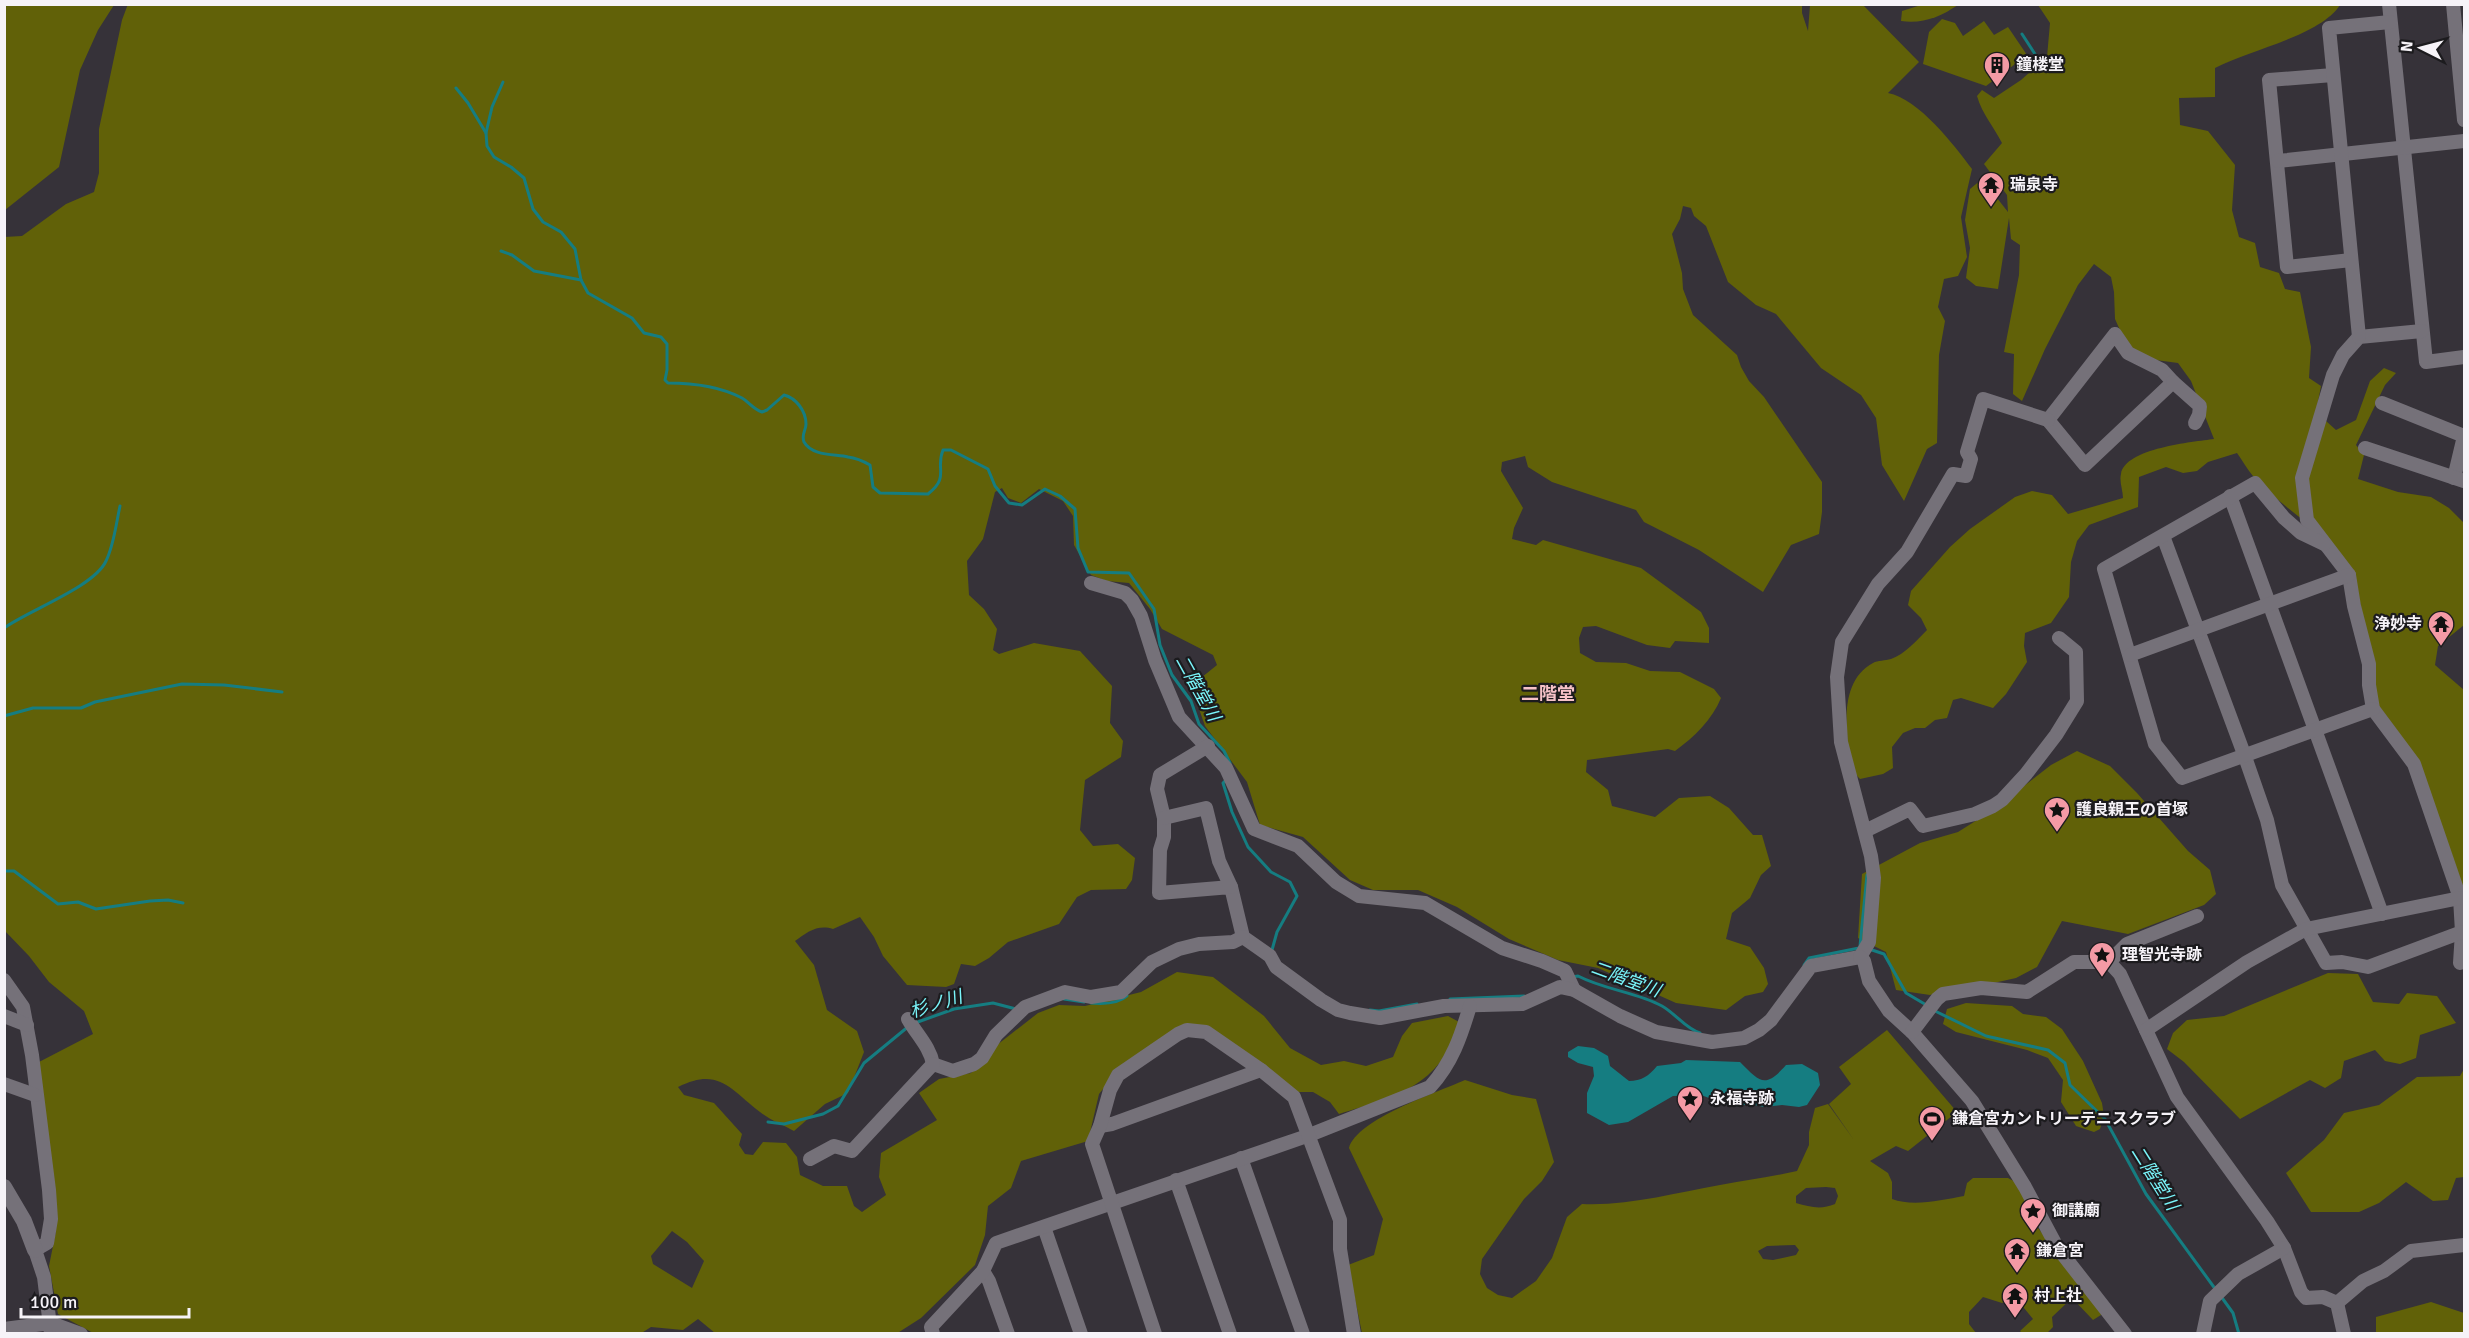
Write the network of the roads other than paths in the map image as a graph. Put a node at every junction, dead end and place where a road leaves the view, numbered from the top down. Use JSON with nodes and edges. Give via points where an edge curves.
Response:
{"nodes":[{"id":1,"x":2389,"y":4,"type":"edge"},
{"id":2,"x":2452,"y":4,"type":"edge"},
{"id":3,"x":2390,"y":22,"type":"junction"},
{"id":4,"x":2333,"y":75,"type":"junction"},
{"id":5,"x":2464,"y":120,"type":"edge"},
{"id":6,"x":2464,"y":141,"type":"edge"},
{"id":7,"x":2403,"y":147,"type":"junction"},
{"id":8,"x":2341,"y":154,"type":"junction"},
{"id":9,"x":2278,"y":161,"type":"junction"},
{"id":10,"x":2351,"y":260,"type":"junction"},
{"id":11,"x":2422,"y":331,"type":"junction"},
{"id":12,"x":2359,"y":337,"type":"junction"},
{"id":13,"x":2464,"y":357,"type":"edge"},
{"id":14,"x":2173,"y":382,"type":"junction"},
{"id":15,"x":2382,"y":403,"type":"dead end"},
{"id":16,"x":2048,"y":420,"type":"junction"},
{"id":17,"x":2194,"y":423,"type":"dead end"},
{"id":18,"x":2365,"y":448,"type":"dead end"},
{"id":19,"x":2459,"y":479,"type":"edge"},
{"id":20,"x":2230,"y":496,"type":"junction"},
{"id":21,"x":2163,"y":536,"type":"junction"},
{"id":22,"x":2325,"y":544,"type":"junction"},
{"id":23,"x":2349,"y":575,"type":"junction"},
{"id":24,"x":1091,"y":583,"type":"dead end"},
{"id":25,"x":2270,"y":604,"type":"junction"},
{"id":26,"x":2198,"y":630,"type":"junction"},
{"id":27,"x":2059,"y":638,"type":"dead end"},
{"id":28,"x":2130,"y":655,"type":"junction"},
{"id":29,"x":2373,"y":709,"type":"junction"},
{"id":30,"x":2315,"y":728,"type":"junction"},
{"id":31,"x":1208,"y":746,"type":"junction"},
{"id":32,"x":2244,"y":754,"type":"junction"},
{"id":33,"x":1164,"y":818,"type":"junction"},
{"id":34,"x":1865,"y":831,"type":"junction"},
{"id":35,"x":1231,"y":886,"type":"junction"},
{"id":36,"x":2460,"y":898,"type":"junction"},
{"id":37,"x":2382,"y":914,"type":"junction"},
{"id":38,"x":2197,"y":916,"type":"dead end"},
{"id":39,"x":2306,"y":929,"type":"junction"},
{"id":40,"x":2462,"y":932,"type":"junction"},
{"id":41,"x":1249,"y":941,"type":"junction"},
{"id":42,"x":1860,"y":957,"type":"junction"},
{"id":43,"x":2109,"y":962,"type":"junction"},
{"id":44,"x":2460,"y":963,"type":"dead end"},
{"id":45,"x":4,"y":981,"type":"edge"},
{"id":46,"x":1574,"y":990,"type":"junction"},
{"id":47,"x":1470,"y":1006,"type":"junction"},
{"id":48,"x":4,"y":1016,"type":"edge"},
{"id":49,"x":908,"y":1019,"type":"dead end"},
{"id":50,"x":27,"y":1024,"type":"junction"},
{"id":51,"x":2146,"y":1030,"type":"junction"},
{"id":52,"x":1912,"y":1032,"type":"junction"},
{"id":53,"x":933,"y":1064,"type":"junction"},
{"id":54,"x":1262,"y":1070,"type":"junction"},
{"id":55,"x":4,"y":1084,"type":"edge"},
{"id":56,"x":35,"y":1095,"type":"junction"},
{"id":57,"x":1100,"y":1126,"type":"junction"},
{"id":58,"x":1307,"y":1136,"type":"junction"},
{"id":59,"x":1241,"y":1158,"type":"junction"},
{"id":60,"x":810,"y":1159,"type":"dead end"},
{"id":61,"x":1176,"y":1180,"type":"junction"},
{"id":62,"x":4,"y":1186,"type":"edge"},
{"id":63,"x":1110,"y":1203,"type":"junction"},
{"id":64,"x":1044,"y":1227,"type":"junction"},
{"id":65,"x":2464,"y":1245,"type":"edge"},
{"id":66,"x":2284,"y":1248,"type":"junction"},
{"id":67,"x":35,"y":1250,"type":"junction"},
{"id":68,"x":983,"y":1271,"type":"junction"},
{"id":69,"x":2337,"y":1303,"type":"junction"},
{"id":70,"x":51,"y":1328,"type":"edge"},
{"id":71,"x":4,"y":1329,"type":"edge"},
{"id":72,"x":81,"y":1334,"type":"edge"},
{"id":73,"x":933,"y":1334,"type":"edge"},
{"id":74,"x":1008,"y":1334,"type":"edge"},
{"id":75,"x":1080,"y":1334,"type":"edge"},
{"id":76,"x":1155,"y":1334,"type":"edge"},
{"id":77,"x":1230,"y":1334,"type":"edge"},
{"id":78,"x":1302,"y":1334,"type":"edge"},
{"id":79,"x":1354,"y":1334,"type":"edge"},
{"id":80,"x":2125,"y":1334,"type":"edge"},
{"id":81,"x":2203,"y":1334,"type":"edge"},
{"id":82,"x":2344,"y":1334,"type":"edge"}],
"edges":[{"from":1,"to":3,"type":"street"},
{"from":2,"to":5,"type":"street"},
{"from":3,"to":4,"type":"street","via":[[2329,28]]},
{"from":3,"to":7,"type":"street"},
{"from":4,"to":8,"type":"street"},
{"from":4,"to":9,"type":"street","via":[[2268,80]]},
{"from":6,"to":7,"type":"street"},
{"from":7,"to":8,"type":"street"},
{"from":7,"to":11,"type":"street"},
{"from":8,"to":9,"type":"street"},
{"from":8,"to":10,"type":"street"},
{"from":9,"to":10,"type":"street","via":[[2287,267]]},
{"from":10,"to":12,"type":"street"},
{"from":11,"to":12,"type":"street"},
{"from":11,"to":13,"type":"street","via":[[2426,362]]},
{"from":12,"to":22,"type":"street","via":[[2343,355],[2333,375],[2302,478],[2307,520]]},
{"from":14,"to":16,"type":"street","via":[[2085,465]]},
{"from":14,"to":16,"type":"street","via":[[2162,370],[2128,353],[2115,334]]},
{"from":14,"to":17,"type":"street","via":[[2200,406]]},
{"from":15,"to":19,"type":"street","via":[[2464,436]]},
{"from":16,"to":34,"type":"street","via":[[1983,399],[1967,452],[1971,459],[1966,476],[1953,474],[1908,552],[1878,584],[1842,642],[1837,677],[1841,742]]},
{"from":18,"to":19,"type":"street"},
{"from":20,"to":21,"type":"street"},
{"from":20,"to":22,"type":"street","via":[[2257,483],[2284,518],[2301,533]]},
{"from":20,"to":25,"type":"street"},
{"from":21,"to":26,"type":"street"},
{"from":21,"to":28,"type":"street","via":[[2104,569]]},
{"from":22,"to":23,"type":"street"},
{"from":23,"to":25,"type":"street"},
{"from":23,"to":29,"type":"street","via":[[2369,664]]},
{"from":24,"to":31,"type":"street","via":[[1125,593],[1132,600],[1142,616],[1179,717]]},
{"from":25,"to":26,"type":"street"},
{"from":25,"to":30,"type":"street"},
{"from":26,"to":28,"type":"street"},
{"from":26,"to":32,"type":"street"},
{"from":27,"to":34,"type":"street","via":[[2076,652],[2077,701],[2056,735],[2002,800],[1975,814],[1923,826],[1910,809]]},
{"from":28,"to":32,"type":"street","via":[[2155,744],[2182,778]]},
{"from":29,"to":30,"type":"street"},
{"from":29,"to":36,"type":"street","via":[[2414,764]]},
{"from":30,"to":32,"type":"street"},
{"from":30,"to":37,"type":"street"},
{"from":31,"to":33,"type":"street","via":[[1160,775],[1157,789]]},
{"from":31,"to":46,"type":"street","via":[[1229,774],[1254,829],[1298,846],[1336,882],[1359,896],[1425,903],[1502,948],[1564,971]]},
{"from":32,"to":39,"type":"street","via":[[2282,885]]},
{"from":33,"to":35,"type":"street","via":[[1206,808],[1219,861]]},
{"from":33,"to":35,"type":"street","via":[[1159,893]]},
{"from":34,"to":42,"type":"street","via":[[1874,878],[1869,942]]},
{"from":35,"to":41,"type":"street"},
{"from":36,"to":37,"type":"street"},
{"from":36,"to":40,"type":"street"},
{"from":37,"to":39,"type":"street"},
{"from":38,"to":43,"type":"street","via":[[2127,944]]},
{"from":39,"to":40,"type":"street","via":[[2326,963],[2368,967]]},
{"from":39,"to":51,"type":"street","via":[[2247,962]]},
{"from":40,"to":44,"type":"street"},
{"from":41,"to":47,"type":"street","via":[[1270,956],[1287,976],[1338,1010],[1380,1018],[1444,1006]]},
{"from":41,"to":53,"type":"street","via":[[1179,949],[1152,962],[1121,992],[1091,997],[1065,992],[1025,1007],[974,1064],[953,1071]]},
{"from":42,"to":46,"type":"street","via":[[1811,966],[1771,1020],[1759,1030],[1744,1038],[1712,1042],[1656,1032]]},
{"from":42,"to":52,"type":"street","via":[[1882,1001]]},
{"from":43,"to":51,"type":"street","via":[[2120,974]]},
{"from":43,"to":52,"type":"street","via":[[2074,962],[2028,992],[1981,988],[1943,994]]},
{"from":45,"to":50,"type":"street","via":[[23,1007]]},
{"from":46,"to":47,"type":"street","via":[[1560,987],[1522,1004]]},
{"from":47,"to":58,"type":"street","via":[[1459,1043],[1443,1073],[1430,1087]]},
{"from":48,"to":50,"type":"street"},
{"from":49,"to":53,"type":"street","via":[[931,1052]]},
{"from":50,"to":56,"type":"street"},
{"from":51,"to":66,"type":"street","via":[[2177,1097]]},
{"from":52,"to":80,"type":"street","via":[[1972,1101],[2057,1247]]},
{"from":53,"to":60,"type":"street","via":[[852,1151],[834,1146]]},
{"from":54,"to":57,"type":"street"},
{"from":54,"to":57,"type":"street","via":[[1206,1032],[1187,1030],[1118,1075]]},
{"from":54,"to":58,"type":"street","via":[[1294,1097]]},
{"from":55,"to":56,"type":"street"},
{"from":56,"to":67,"type":"street","via":[[51,1219],[47,1243]]},
{"from":57,"to":63,"type":"street","via":[[1092,1144]]},
{"from":58,"to":59,"type":"street"},
{"from":58,"to":79,"type":"street","via":[[1340,1220],[1340,1249]]},
{"from":59,"to":61,"type":"street"},
{"from":59,"to":78,"type":"street"},
{"from":61,"to":63,"type":"street"},
{"from":61,"to":77,"type":"street"},
{"from":62,"to":67,"type":"street"},
{"from":63,"to":64,"type":"street"},
{"from":63,"to":76,"type":"street"},
{"from":64,"to":68,"type":"street","via":[[996,1243]]},
{"from":64,"to":75,"type":"street"},
{"from":65,"to":69,"type":"street","via":[[2411,1251],[2363,1281]]},
{"from":66,"to":69,"type":"street","via":[[2306,1298],[2324,1297]]},
{"from":66,"to":81,"type":"street","via":[[2238,1274],[2210,1301]]},
{"from":67,"to":70,"type":"street","via":[[44,1278]]},
{"from":68,"to":73,"type":"street","via":[[931,1327]]},
{"from":68,"to":74,"type":"street"},
{"from":69,"to":82,"type":"street"},
{"from":70,"to":71,"type":"street"},
{"from":70,"to":72,"type":"street"}]}
